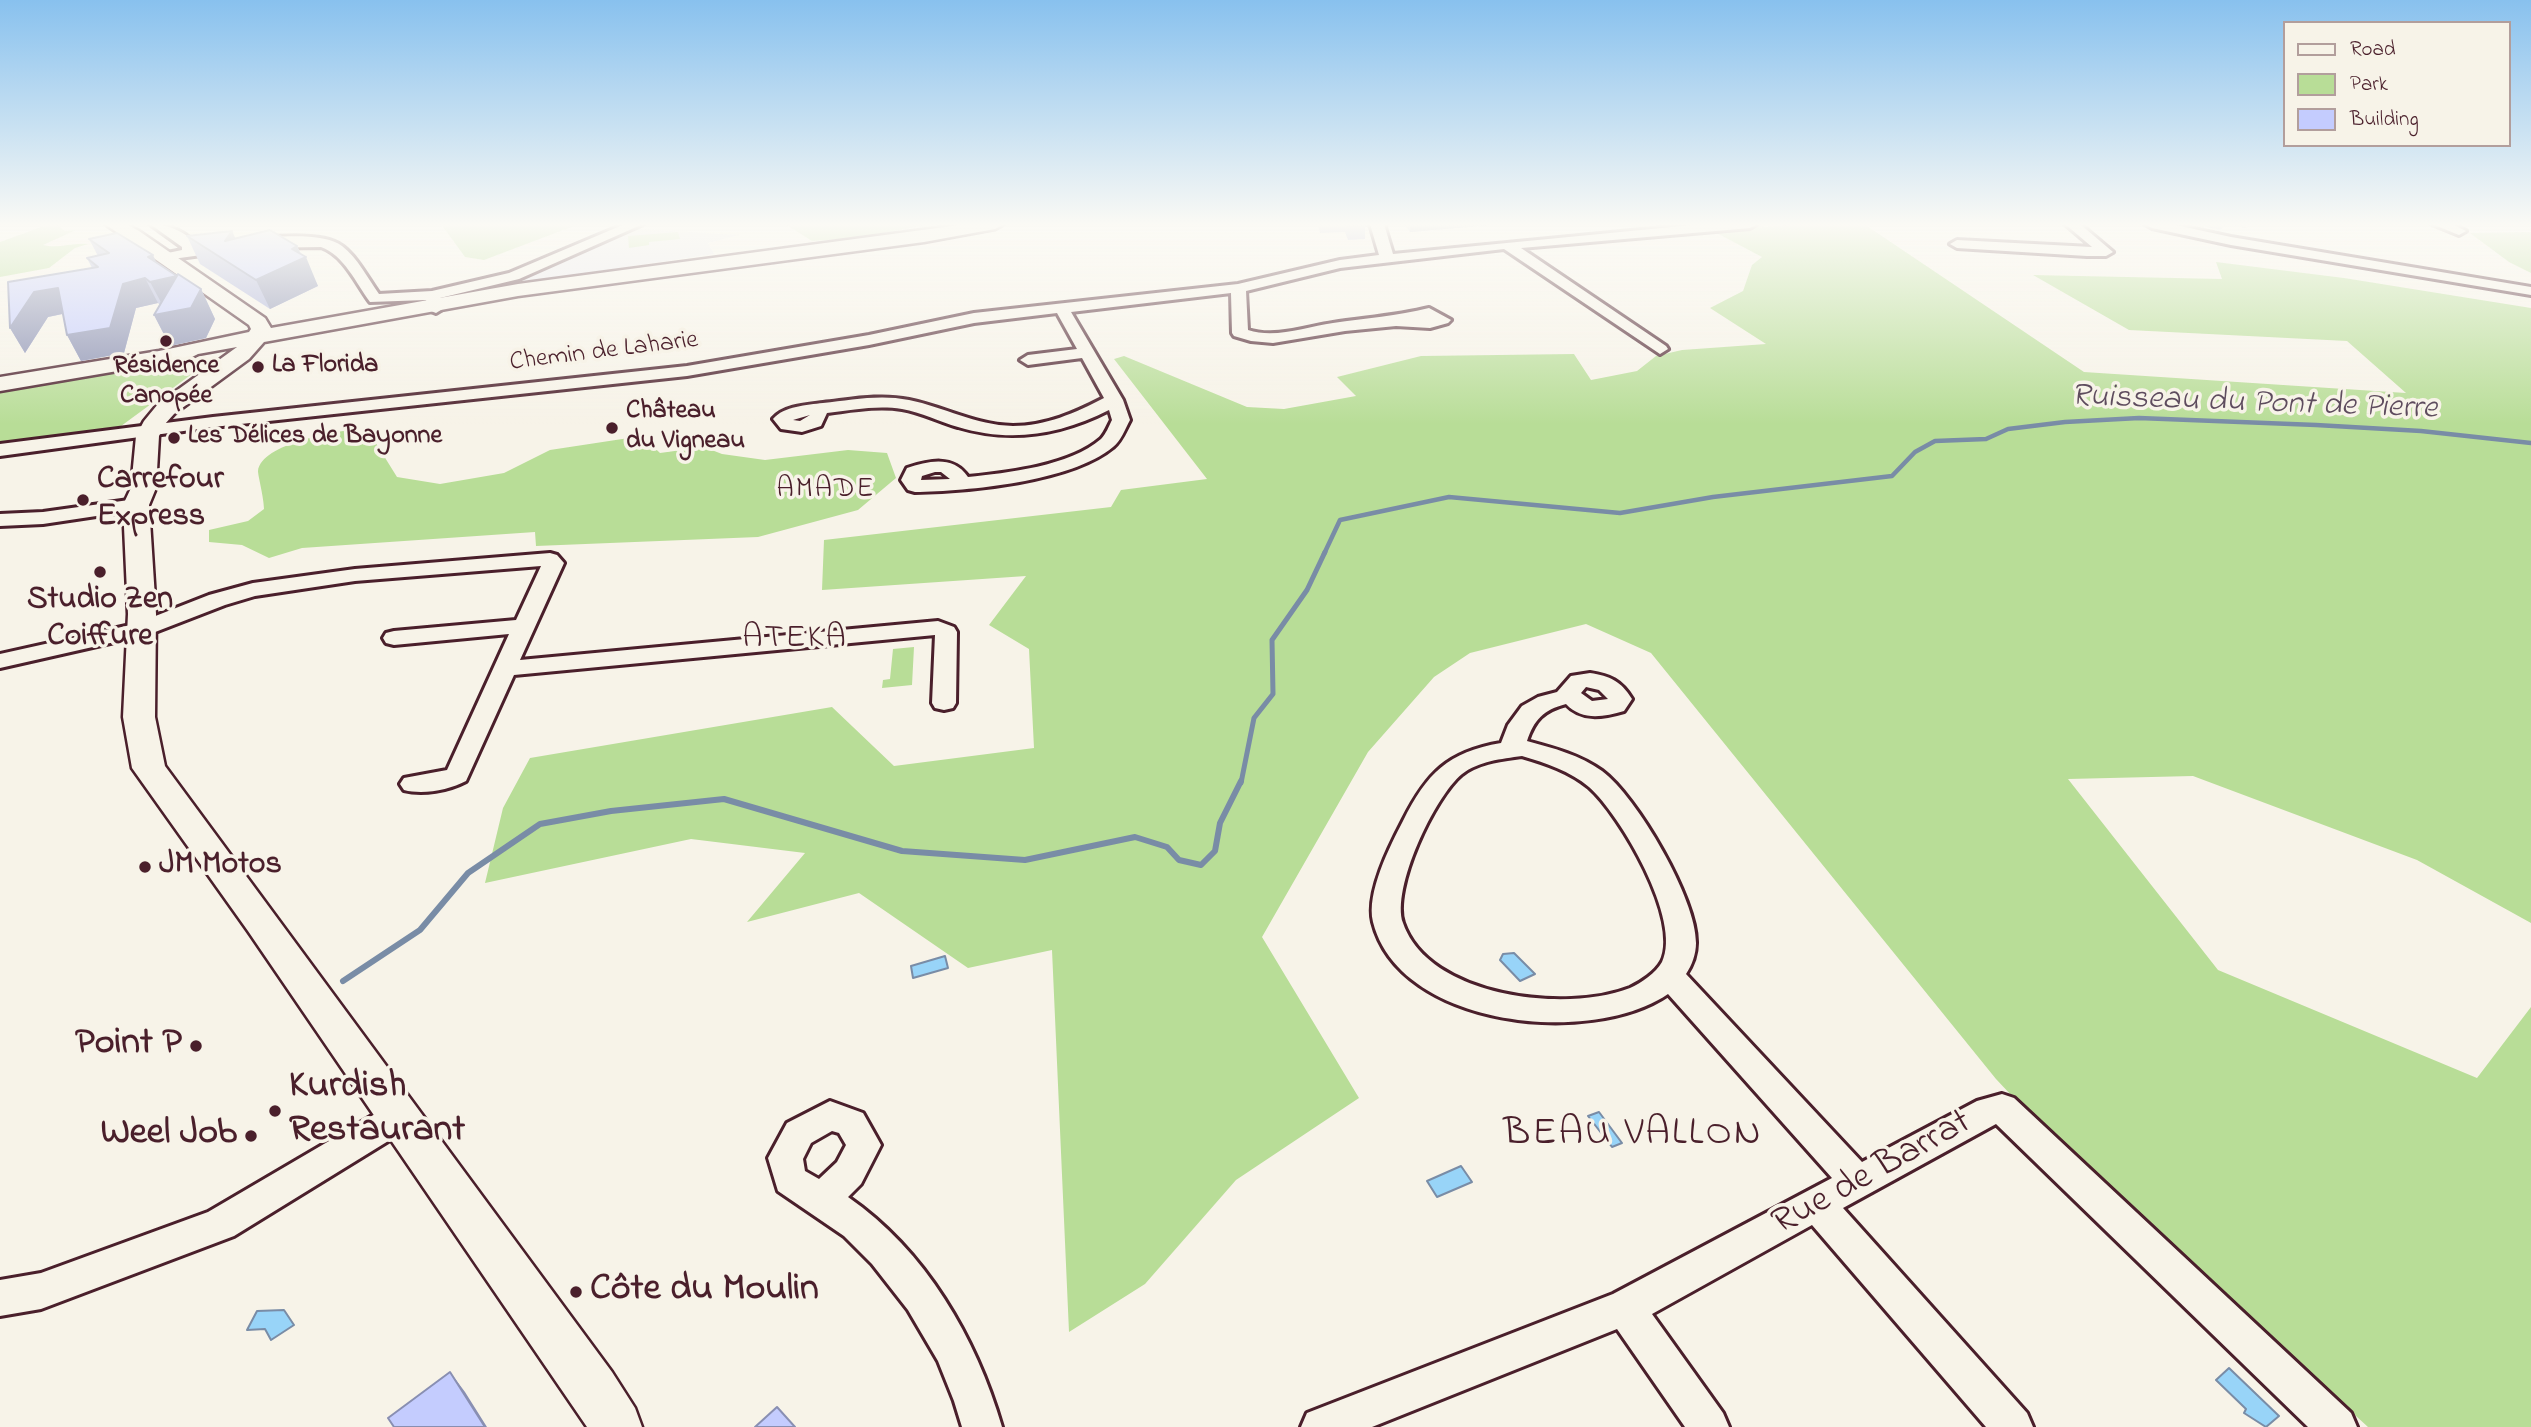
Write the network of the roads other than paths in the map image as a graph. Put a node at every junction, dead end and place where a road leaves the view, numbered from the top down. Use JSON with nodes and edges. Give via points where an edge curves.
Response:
{"nodes":[{"id":1,"x":196,"y":291,"type":"edge"},
{"id":2,"x":370,"y":291,"type":"edge"},
{"id":3,"x":469,"y":291,"type":"edge"},
{"id":4,"x":514,"y":291,"type":"edge"},
{"id":5,"x":516,"y":291,"type":"edge"},
{"id":6,"x":1216,"y":291,"type":"edge"},
{"id":7,"x":1238,"y":291,"type":"edge"},
{"id":8,"x":1574,"y":291,"type":"edge"},
{"id":9,"x":377,"y":300,"type":"junction"},
{"id":10,"x":434,"y":302,"type":"junction"},
{"id":11,"x":1062,"y":309,"type":"junction"},
{"id":12,"x":355,"y":319,"type":"junction"},
{"id":13,"x":1396,"y":321,"type":"dead end"},
{"id":14,"x":244,"y":337,"type":"junction"},
{"id":15,"x":1660,"y":349,"type":"dead end"},
{"id":16,"x":1085,"y":353,"type":"junction"},
{"id":17,"x":1028,"y":360,"type":"dead end"},
{"id":18,"x":0,"y":383,"type":"edge"},
{"id":19,"x":1114,"y":400,"type":"junction"},
{"id":20,"x":817,"y":410,"type":"dead end"},
{"id":21,"x":139,"y":432,"type":"junction"},
{"id":22,"x":1,"y":452,"type":"edge"},
{"id":23,"x":962,"y":483,"type":"dead end"},
{"id":24,"x":136,"y":505,"type":"junction"},
{"id":25,"x":0,"y":520,"type":"edge"},
{"id":26,"x":524,"y":626,"type":"junction"},
{"id":27,"x":142,"y":629,"type":"junction"},
{"id":28,"x":394,"y":638,"type":"dead end"},
{"id":29,"x":0,"y":661,"type":"edge"},
{"id":30,"x":505,"y":668,"type":"junction"},
{"id":31,"x":1571,"y":696,"type":"dead end"},
{"id":32,"x":944,"y":703,"type":"dead end"},
{"id":33,"x":1512,"y":749,"type":"junction"},
{"id":34,"x":413,"y":784,"type":"dead end"},
{"id":35,"x":1671,"y":977,"type":"junction"},
{"id":36,"x":399,"y":1118,"type":"junction"},
{"id":37,"x":1857,"y":1182,"type":"junction"},
{"id":38,"x":822,"y":1199,"type":"dead end"},
{"id":39,"x":1818,"y":1206,"type":"junction"},
{"id":40,"x":0,"y":1298,"type":"edge"},
{"id":41,"x":1625,"y":1308,"type":"junction"},
{"id":42,"x":616,"y":1427,"type":"edge"},
{"id":43,"x":982,"y":1427,"type":"edge"},
{"id":44,"x":1321,"y":1427,"type":"edge"},
{"id":45,"x":1709,"y":1427,"type":"edge"},
{"id":46,"x":2013,"y":1427,"type":"edge"},
{"id":47,"x":2337,"y":1427,"type":"edge"}],
"edges":[{"from":1,"to":14,"type":"main road"},
{"from":2,"to":9,"type":"street"},
{"from":3,"to":10,"type":"street"},
{"from":4,"to":10,"type":"main road"},
{"from":5,"to":10,"type":"main road"},
{"from":6,"to":11,"type":"street","name":"Chemin de Laharie"},
{"from":7,"to":13,"type":"street","via":[[1237,347],[1251,352],[1270,349],[1283,337]]},
{"from":8,"to":15,"type":"street"},
{"from":9,"to":10,"type":"street"},
{"from":9,"to":12,"type":"street"},
{"from":10,"to":12,"type":"main road"},
{"from":10,"to":14,"type":"main road"},
{"from":11,"to":16,"type":"street"},
{"from":11,"to":21,"type":"street","name":"Chemin de Laharie","via":[[974,318],[687,371]]},
{"from":12,"to":14,"type":"main road"},
{"from":14,"to":18,"type":"main road"},
{"from":14,"to":21,"type":"main road","via":[[140,417]]},
{"from":16,"to":17,"type":"street"},
{"from":16,"to":19,"type":"street"},
{"from":19,"to":20,"type":"street","via":[[1076,420],[1012,430],[970,426],[881,401]]},
{"from":19,"to":23,"type":"street","via":[[1121,420],[1109,441],[1081,460],[1044,471]]},
{"from":21,"to":22,"type":"street","name":"Chemin de Laharie"},
{"from":21,"to":24,"type":"main road","via":[[125,455],[128,496]]},
{"from":24,"to":25,"type":"street","via":[[43,519]]},
{"from":24,"to":27,"type":"main road"},
{"from":26,"to":27,"type":"street","via":[[553,563],[550,559],[294,583],[217,600]]},
{"from":26,"to":28,"type":"street"},
{"from":26,"to":30,"type":"street"},
{"from":27,"to":29,"type":"street"},
{"from":27,"to":36,"type":"main road","via":[[140,739],[149,768]]},
{"from":30,"to":32,"type":"street","via":[[937,628],[946,632]]},
{"from":30,"to":34,"type":"street","via":[[457,775]]},
{"from":31,"to":33,"type":"street","via":[[1542,702],[1520,720]]},
{"from":33,"to":35,"type":"street","via":[[1541,753],[1578,767],[1600,782],[1629,819],[1681,920],[1682,948]]},
{"from":33,"to":35,"type":"street","via":[[1474,757],[1451,770],[1410,830],[1388,894],[1387,919],[1398,944],[1443,984],[1512,1008],[1599,1010],[1638,1000]]},
{"from":35,"to":37,"type":"street"},
{"from":36,"to":40,"type":"street","via":[[221,1224],[41,1291]]},
{"from":36,"to":42,"type":"main road"},
{"from":37,"to":39,"type":"street","name":"Rue de Barrat"},
{"from":37,"to":47,"type":"street","name":"Rue de Barrat","via":[[2002,1108]]},
{"from":38,"to":43,"type":"street","via":[[865,1232],[915,1291],[960,1362]]},
{"from":39,"to":41,"type":"street","name":"Rue de Barrat"},
{"from":39,"to":46,"type":"street"},
{"from":41,"to":44,"type":"street","name":"Rue de Barrat"},
{"from":41,"to":45,"type":"street"}]}
